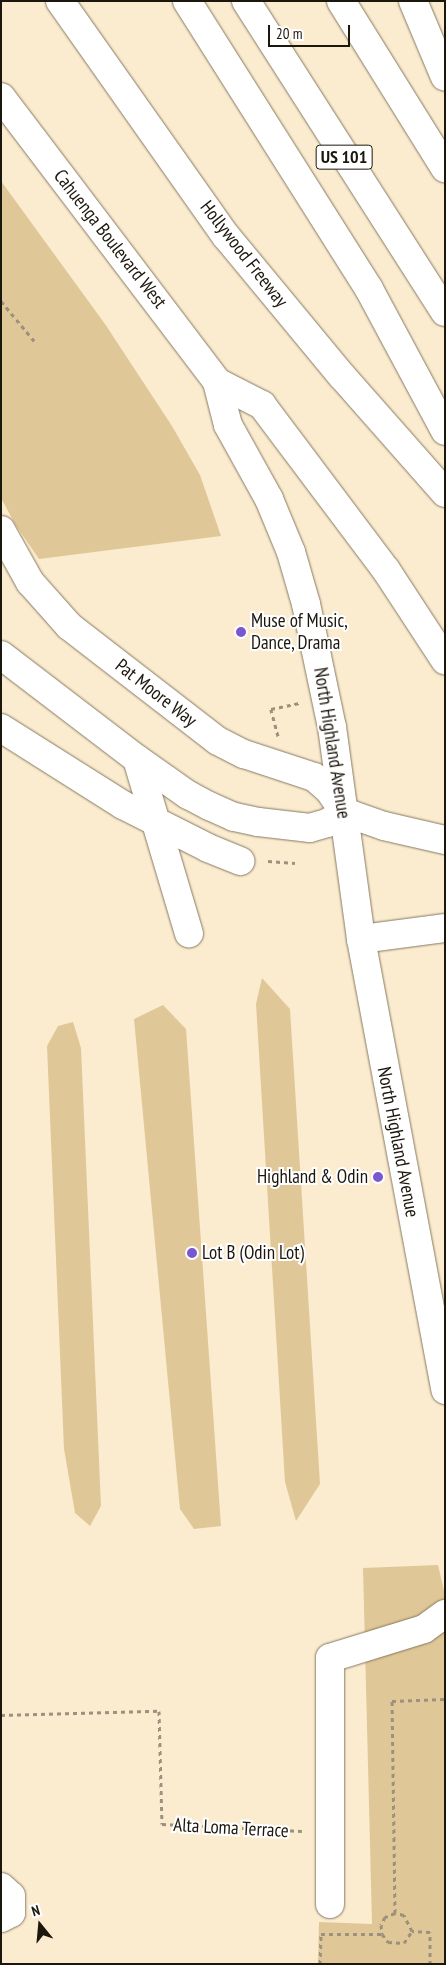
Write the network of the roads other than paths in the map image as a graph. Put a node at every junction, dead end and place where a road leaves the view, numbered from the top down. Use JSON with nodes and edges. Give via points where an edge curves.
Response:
{"nodes":[{"id":1,"x":60,"y":1,"type":"edge"},
{"id":2,"x":187,"y":1,"type":"edge"},
{"id":3,"x":246,"y":1,"type":"edge"},
{"id":4,"x":341,"y":1,"type":"edge"},
{"id":5,"x":412,"y":1,"type":"edge"},
{"id":6,"x":445,"y":77,"type":"edge"},
{"id":7,"x":1,"y":97,"type":"edge"},
{"id":8,"x":443,"y":162,"type":"edge"},
{"id":9,"x":445,"y":312,"type":"edge"},
{"id":10,"x":217,"y":382,"type":"junction"},
{"id":11,"x":445,"y":431,"type":"edge"},
{"id":12,"x":445,"y":493,"type":"edge"},
{"id":13,"x":1,"y":530,"type":"edge"},
{"id":14,"x":1,"y":655,"type":"edge"},
{"id":15,"x":445,"y":660,"type":"edge"},
{"id":16,"x":1,"y":728,"type":"edge"},
{"id":17,"x":137,"y":759,"type":"junction"},
{"id":18,"x":344,"y":812,"type":"junction"},
{"id":19,"x":156,"y":820,"type":"junction"},
{"id":20,"x":445,"y":840,"type":"edge"},
{"id":21,"x":241,"y":861,"type":"dead end"},
{"id":22,"x":445,"y":928,"type":"edge"},
{"id":23,"x":189,"y":933,"type":"dead end"},
{"id":24,"x":361,"y":939,"type":"junction"},
{"id":25,"x":445,"y":1390,"type":"edge"},
{"id":26,"x":445,"y":1614,"type":"edge"},
{"id":27,"x":1,"y":1887,"type":"edge"},
{"id":28,"x":330,"y":1904,"type":"dead end"},
{"id":29,"x":6,"y":1916,"type":"edge"}],
"edges":[{"from":1,"to":12,"type":"main road","name":"Hollywood Freeway","via":[[226,236],[342,376]]},
{"from":2,"to":11,"type":"main road","via":[[369,289]]},
{"from":3,"to":9,"type":"main road","number":"US 101"},
{"from":4,"to":8,"type":"main road"},
{"from":5,"to":6,"type":"main road"},
{"from":7,"to":10,"type":"main road","name":"Cahuenga Boulevard West"},
{"from":10,"to":15,"type":"main road","via":[[262,405],[386,570]]},
{"from":10,"to":18,"type":"main road","name":"North Highland Avenue","via":[[228,425],[247,455],[289,546],[306,604],[332,727]]},
{"from":13,"to":18,"type":"main road","name":"Pat Moore Way","via":[[30,582],[69,626],[218,741],[244,754],[314,777],[329,790]]},
{"from":14,"to":17,"type":"main road"},
{"from":16,"to":19,"type":"main road","via":[[122,805]]},
{"from":17,"to":18,"type":"main road","via":[[188,795],[234,817],[310,828],[327,823]]},
{"from":17,"to":19,"type":"main road"},
{"from":18,"to":20,"type":"main road","via":[[384,826]]},
{"from":18,"to":24,"type":"main road","name":"North Highland Avenue"},
{"from":19,"to":21,"type":"main road","via":[[208,848]]},
{"from":19,"to":23,"type":"main road"},
{"from":22,"to":24,"type":"main road"},
{"from":24,"to":25,"type":"main road","name":"North Highland Avenue"},
{"from":26,"to":28,"type":"main road","via":[[424,1629],[330,1658]]},
{"from":27,"to":29,"type":"main road","via":[[11,1896]]}]}
